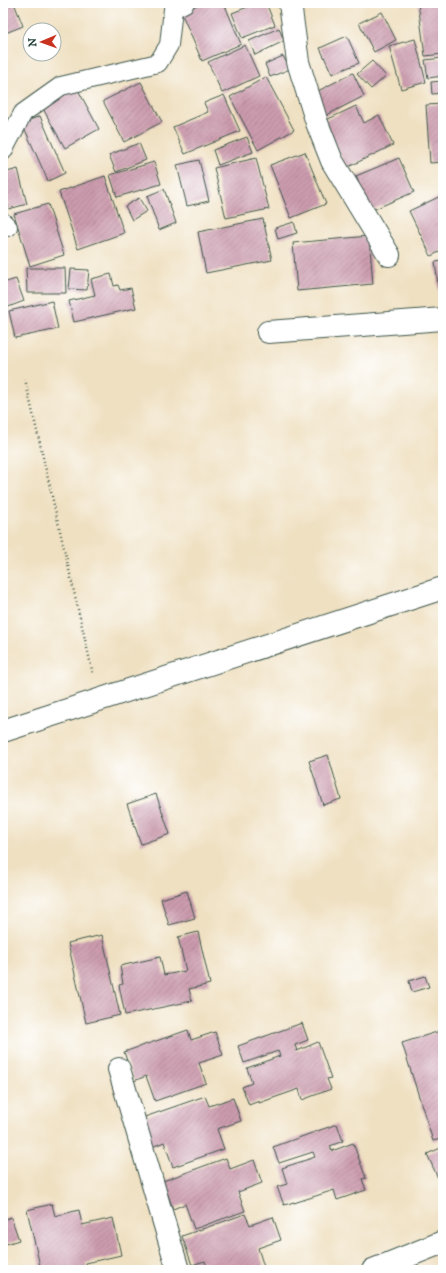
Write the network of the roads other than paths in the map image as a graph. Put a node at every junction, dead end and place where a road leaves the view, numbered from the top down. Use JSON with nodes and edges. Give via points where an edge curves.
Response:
{"nodes":[{"id":1,"x":185,"y":3,"type":"edge"},
{"id":2,"x":290,"y":3,"type":"edge"},
{"id":3,"x":3,"y":151,"type":"edge"},
{"id":4,"x":389,"y":255,"type":"dead end"},
{"id":5,"x":443,"y":319,"type":"edge"},
{"id":6,"x":268,"y":332,"type":"dead end"},
{"id":7,"x":443,"y":588,"type":"edge"},
{"id":8,"x":3,"y":731,"type":"edge"},
{"id":9,"x":119,"y":1069,"type":"dead end"},
{"id":10,"x":443,"y":1242,"type":"edge"},
{"id":11,"x":178,"y":1270,"type":"edge"},
{"id":12,"x":373,"y":1270,"type":"edge"}],
"edges":[{"from":1,"to":3,"type":"lane","via":[[174,9],[169,45],[158,63],[61,86],[23,113]]},
{"from":2,"to":4,"type":"street","via":[[298,62],[317,123],[332,161]]},
{"from":5,"to":6,"type":"street"},
{"from":7,"to":8,"type":"street"},
{"from":9,"to":11,"type":"street"},
{"from":10,"to":12,"type":"street"}]}
